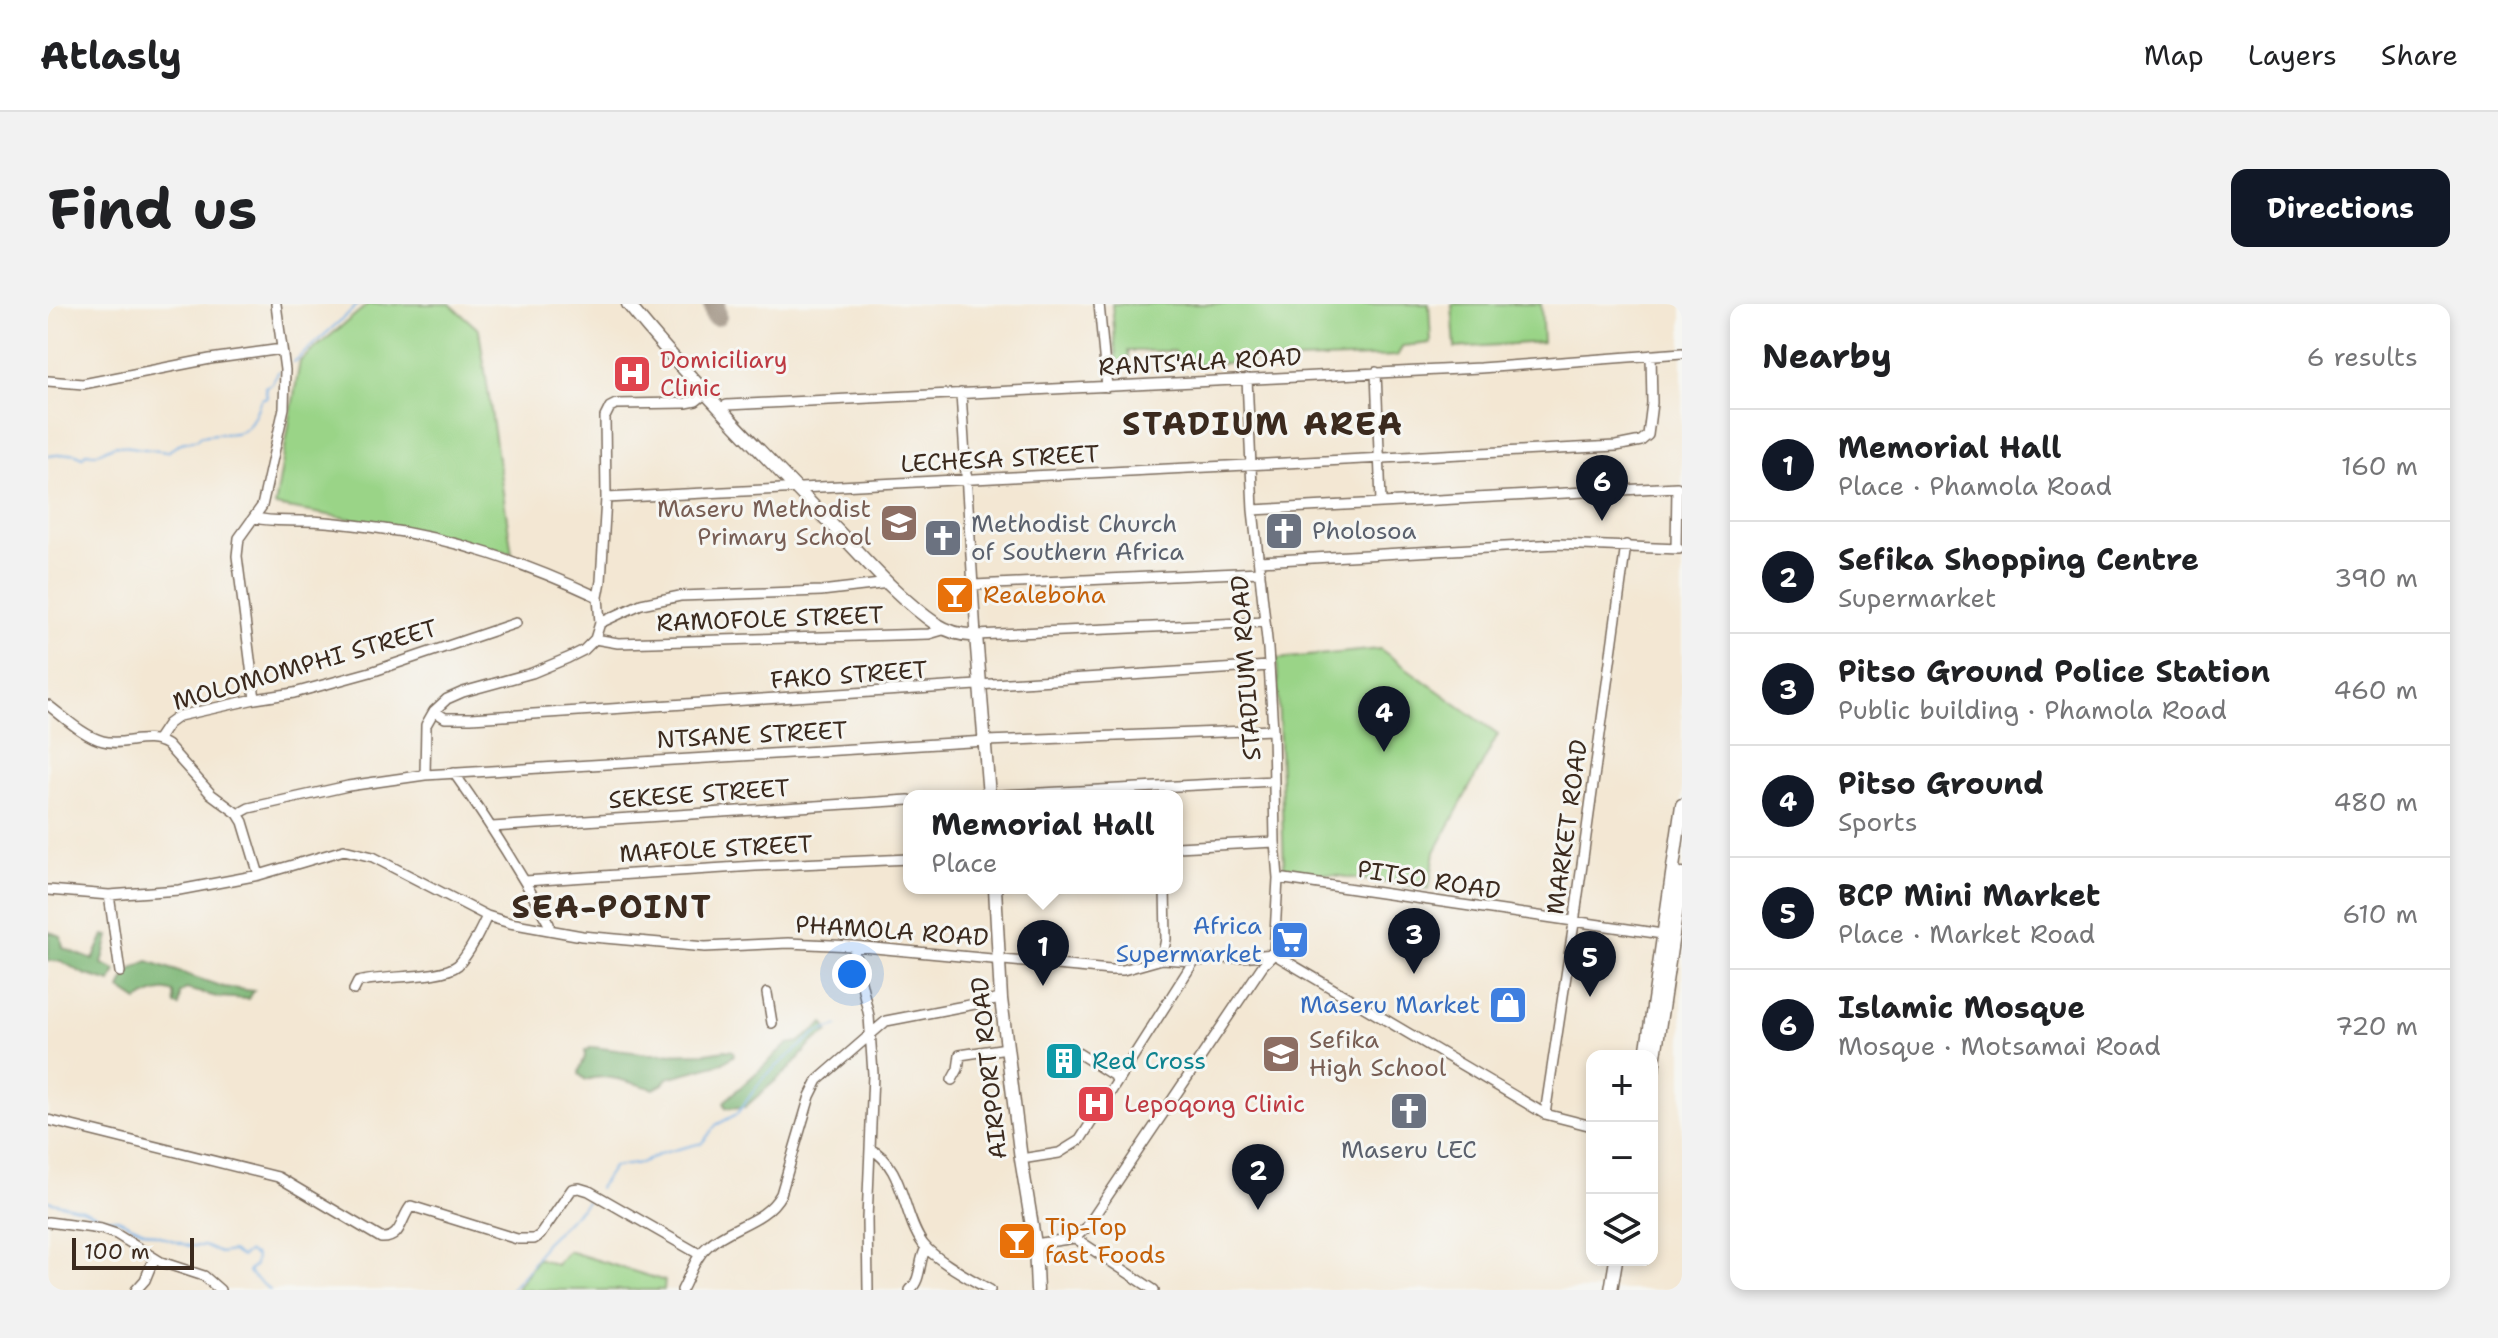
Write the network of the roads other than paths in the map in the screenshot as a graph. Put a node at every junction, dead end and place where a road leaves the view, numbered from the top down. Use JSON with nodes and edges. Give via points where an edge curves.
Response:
{"nodes":[{"id":1,"x":276,"y":304,"type":"edge"},
{"id":2,"x":628,"y":304,"type":"edge"},
{"id":3,"x":1099,"y":304,"type":"edge"},
{"id":4,"x":282,"y":349,"type":"junction"},
{"id":5,"x":1682,"y":353,"type":"edge"},
{"id":6,"x":1651,"y":355,"type":"junction"},
{"id":7,"x":1376,"y":372,"type":"junction"},
{"id":8,"x":1247,"y":379,"type":"junction"},
{"id":9,"x":48,"y":381,"type":"edge"},
{"id":10,"x":1107,"y":387,"type":"junction"},
{"id":11,"x":706,"y":393,"type":"junction"},
{"id":12,"x":961,"y":393,"type":"junction"},
{"id":13,"x":720,"y":408,"type":"junction"},
{"id":14,"x":1380,"y":458,"type":"junction"},
{"id":15,"x":1250,"y":465,"type":"junction"},
{"id":16,"x":967,"y":481,"type":"junction"},
{"id":17,"x":798,"y":489,"type":"junction"},
{"id":18,"x":606,"y":498,"type":"junction"},
{"id":19,"x":1381,"y":502,"type":"junction"},
{"id":20,"x":1253,"y":510,"type":"junction"},
{"id":21,"x":255,"y":518,"type":"junction"},
{"id":22,"x":1626,"y":545,"type":"junction"},
{"id":23,"x":1679,"y":549,"type":"edge"},
{"id":24,"x":1259,"y":567,"type":"junction"},
{"id":25,"x":889,"y":583,"type":"junction"},
{"id":26,"x":974,"y":585,"type":"junction"},
{"id":27,"x":598,"y":597,"type":"junction"},
{"id":28,"x":1265,"y":622,"type":"junction"},
{"id":29,"x":516,"y":623,"type":"dead end"},
{"id":30,"x":600,"y":623,"type":"junction"},
{"id":31,"x":946,"y":629,"type":"junction"},
{"id":32,"x":976,"y":635,"type":"junction"},
{"id":33,"x":595,"y":639,"type":"junction"},
{"id":34,"x":1269,"y":666,"type":"junction"},
{"id":35,"x":981,"y":686,"type":"junction"},
{"id":36,"x":255,"y":699,"type":"junction"},
{"id":37,"x":48,"y":705,"type":"edge"},
{"id":38,"x":434,"y":711,"type":"junction"},
{"id":39,"x":1273,"y":730,"type":"junction"},
{"id":40,"x":158,"y":739,"type":"junction"},
{"id":41,"x":986,"y":741,"type":"junction"},
{"id":42,"x":454,"y":773,"type":"junction"},
{"id":43,"x":425,"y":775,"type":"junction"},
{"id":44,"x":1274,"y":781,"type":"junction"},
{"id":45,"x":989,"y":790,"type":"edge"},
{"id":46,"x":1103,"y":790,"type":"edge"},
{"id":47,"x":903,"y":800,"type":"edge"},
{"id":48,"x":1682,"y":805,"type":"edge"},
{"id":49,"x":238,"y":814,"type":"junction"},
{"id":50,"x":492,"y":827,"type":"junction"},
{"id":51,"x":1275,"y":842,"type":"junction"},
{"id":52,"x":1183,"y":847,"type":"edge"},
{"id":53,"x":903,"y":859,"type":"edge"},
{"id":54,"x":1682,"y":874,"type":"edge"},
{"id":55,"x":259,"y":875,"type":"junction"},
{"id":56,"x":1278,"y":878,"type":"junction"},
{"id":57,"x":525,"y":881,"type":"junction"},
{"id":58,"x":48,"y":890,"type":"edge"},
{"id":59,"x":995,"y":894,"type":"edge"},
{"id":60,"x":1165,"y":894,"type":"edge"},
{"id":61,"x":109,"y":895,"type":"junction"},
{"id":62,"x":487,"y":916,"type":"junction"},
{"id":63,"x":1574,"y":923,"type":"junction"},
{"id":64,"x":549,"y":930,"type":"junction"},
{"id":65,"x":1668,"y":934,"type":"junction"},
{"id":66,"x":853,"y":946,"type":"junction"},
{"id":67,"x":1274,"y":954,"type":"junction"},
{"id":68,"x":1000,"y":959,"type":"junction"},
{"id":69,"x":1162,"y":959,"type":"junction"},
{"id":70,"x":1194,"y":961,"type":"junction"},
{"id":71,"x":120,"y":972,"type":"dead end"},
{"id":72,"x":354,"y":990,"type":"dead end"},
{"id":73,"x":767,"y":993,"type":"dead end"},
{"id":74,"x":1001,"y":999,"type":"junction"},
{"id":75,"x":772,"y":1023,"type":"dead end"},
{"id":76,"x":869,"y":1036,"type":"junction"},
{"id":77,"x":1007,"y":1048,"type":"junction"},
{"id":78,"x":1647,"y":1050,"type":"edge"},
{"id":79,"x":1655,"y":1050,"type":"edge"},
{"id":80,"x":1050,"y":1053,"type":"dead end"},
{"id":81,"x":1119,"y":1079,"type":"junction"},
{"id":82,"x":952,"y":1080,"type":"dead end"},
{"id":83,"x":1545,"y":1114,"type":"junction"},
{"id":84,"x":48,"y":1120,"type":"edge"},
{"id":85,"x":1586,"y":1124,"type":"edge"},
{"id":86,"x":870,"y":1149,"type":"junction"},
{"id":87,"x":1021,"y":1159,"type":"junction"},
{"id":88,"x":48,"y":1222,"type":"edge"},
{"id":89,"x":1075,"y":1238,"type":"junction"},
{"id":90,"x":1035,"y":1244,"type":"junction"},
{"id":91,"x":926,"y":1248,"type":"junction"},
{"id":92,"x":699,"y":1254,"type":"junction"},
{"id":93,"x":154,"y":1258,"type":"junction"},
{"id":94,"x":1615,"y":1266,"type":"edge"},
{"id":95,"x":1624,"y":1266,"type":"edge"},
{"id":96,"x":872,"y":1289,"type":"edge"},
{"id":97,"x":136,"y":1290,"type":"edge"},
{"id":98,"x":220,"y":1290,"type":"edge"},
{"id":99,"x":682,"y":1290,"type":"edge"},
{"id":100,"x":910,"y":1290,"type":"edge"},
{"id":101,"x":990,"y":1290,"type":"edge"},
{"id":102,"x":1037,"y":1290,"type":"edge"},
{"id":103,"x":1154,"y":1290,"type":"edge"},
{"id":104,"x":1611,"y":1290,"type":"edge"},
{"id":105,"x":1620,"y":1290,"type":"edge"}],
"edges":[{"from":1,"to":4,"type":"street"},
{"from":2,"to":11,"type":"main road"},
{"from":3,"to":10,"type":"street"},
{"from":4,"to":9,"type":"street","via":[[83,384]]},
{"from":4,"to":21,"type":"street","via":[[280,429]]},
{"from":5,"to":6,"type":"street","name":"RANTS'ALA ROAD"},
{"from":6,"to":7,"type":"street","name":"RANTS'ALA ROAD"},
{"from":6,"to":14,"type":"street","name":"LECHESA STREET","via":[[1651,424],[1641,441]]},
{"from":7,"to":8,"type":"street","name":"RANTS'ALA ROAD"},
{"from":7,"to":14,"type":"street"},
{"from":8,"to":10,"type":"street","name":"RANTS'ALA ROAD"},
{"from":8,"to":15,"type":"street","name":"STADIUM ROAD"},
{"from":10,"to":12,"type":"street","name":"RANTS'ALA ROAD"},
{"from":11,"to":13,"type":"main road"},
{"from":11,"to":18,"type":"street","via":[[686,403],[610,407],[605,417]]},
{"from":12,"to":13,"type":"street","name":"RANTS'ALA ROAD"},
{"from":12,"to":16,"type":"street"},
{"from":13,"to":17,"type":"main road"},
{"from":14,"to":15,"type":"street","name":"LECHESA STREET"},
{"from":14,"to":19,"type":"street"},
{"from":15,"to":16,"type":"street","name":"LECHESA STREET"},
{"from":15,"to":20,"type":"street","name":"STADIUM ROAD"},
{"from":16,"to":17,"type":"street","name":"LECHESA STREET"},
{"from":16,"to":26,"type":"street"},
{"from":17,"to":18,"type":"street","name":"LECHESA STREET"},
{"from":17,"to":25,"type":"main road"},
{"from":18,"to":27,"type":"street"},
{"from":19,"to":20,"type":"street"},
{"from":19,"to":23,"type":"street","via":[[1677,487]]},
{"from":20,"to":24,"type":"street","name":"STADIUM ROAD"},
{"from":21,"to":27,"type":"street","via":[[376,528],[457,543],[524,564]]},
{"from":21,"to":36,"type":"street","via":[[239,538],[237,556]]},
{"from":22,"to":23,"type":"street"},
{"from":22,"to":24,"type":"street","via":[[1558,544]]},
{"from":22,"to":63,"type":"street","name":"MARKET ROAD"},
{"from":24,"to":26,"type":"street"},
{"from":24,"to":28,"type":"street","name":"STADIUM ROAD"},
{"from":25,"to":30,"type":"street","via":[[680,596],[641,604]]},
{"from":25,"to":31,"type":"main road"},
{"from":26,"to":32,"type":"street"},
{"from":27,"to":30,"type":"street"},
{"from":28,"to":32,"type":"street"},
{"from":28,"to":34,"type":"street","name":"STADIUM ROAD"},
{"from":29,"to":36,"type":"street","name":"MOLOMOMPHI STREET","via":[[374,671]]},
{"from":30,"to":33,"type":"street"},
{"from":31,"to":32,"type":"main road"},
{"from":31,"to":33,"type":"street","name":"RAMOFOLE STREET","via":[[883,636],[618,643]]},
{"from":32,"to":35,"type":"main road"},
{"from":33,"to":38,"type":"street","via":[[568,658],[463,692]]},
{"from":34,"to":35,"type":"street","name":"FAKO STREET"},
{"from":34,"to":39,"type":"street","name":"STADIUM ROAD"},
{"from":35,"to":38,"type":"street","name":"FAKO STREET","via":[[471,718],[445,718]]},
{"from":35,"to":41,"type":"main road"},
{"from":36,"to":40,"type":"street","name":"MOLOMOMPHI STREET","via":[[179,716]]},
{"from":37,"to":40,"type":"street","via":[[102,741]]},
{"from":38,"to":43,"type":"street","via":[[426,725]]},
{"from":39,"to":41,"type":"street","name":"NTSANE STREET"},
{"from":39,"to":44,"type":"street","name":"STADIUM ROAD"},
{"from":40,"to":49,"type":"street"},
{"from":41,"to":42,"type":"street","name":"NTSANE STREET"},
{"from":41,"to":45,"type":"main road"},
{"from":42,"to":43,"type":"street","name":"NTSANE STREET"},
{"from":42,"to":50,"type":"street"},
{"from":43,"to":49,"type":"street","name":"NTSANE STREET","via":[[348,786]]},
{"from":44,"to":46,"type":"street"},
{"from":44,"to":51,"type":"street","name":"STADIUM ROAD"},
{"from":47,"to":50,"type":"street","name":"SEKESE STREET"},
{"from":48,"to":65,"type":"main road"},
{"from":49,"to":55,"type":"street"},
{"from":50,"to":57,"type":"street"},
{"from":51,"to":52,"type":"street"},
{"from":51,"to":56,"type":"street","name":"STADIUM ROAD"},
{"from":53,"to":57,"type":"street","name":"MAFOLE STREET"},
{"from":54,"to":65,"type":"main road"},
{"from":55,"to":61,"type":"street","name":"PHAMOLA ROAD","via":[[179,890]]},
{"from":55,"to":62,"type":"street","name":"PHAMOLA ROAD","via":[[344,850],[373,857]]},
{"from":56,"to":63,"type":"street","name":"PITSO ROAD"},
{"from":56,"to":67,"type":"street","name":"STADIUM ROAD"},
{"from":57,"to":64,"type":"street"},
{"from":58,"to":61,"type":"street","name":"PHAMOLA ROAD"},
{"from":59,"to":68,"type":"main road","name":"AIRPORT ROAD"},
{"from":60,"to":69,"type":"street"},
{"from":61,"to":71,"type":"street"},
{"from":62,"to":64,"type":"street","name":"PHAMOLA ROAD"},
{"from":62,"to":72,"type":"street","via":[[452,969],[369,979],[358,982]]},
{"from":63,"to":65,"type":"street","name":"PITSO ROAD"},
{"from":63,"to":83,"type":"street","name":"MARKET ROAD"},
{"from":64,"to":66,"type":"street","name":"PHAMOLA ROAD","via":[[693,946]]},
{"from":65,"to":78,"type":"main road"},
{"from":65,"to":79,"type":"main road"},
{"from":66,"to":68,"type":"street","name":"PHAMOLA ROAD"},
{"from":66,"to":76,"type":"street"},
{"from":67,"to":70,"type":"street","name":"PHAMOLA ROAD"},
{"from":67,"to":83,"type":"street"},
{"from":67,"to":89,"type":"street"},
{"from":68,"to":69,"type":"street","name":"PHAMOLA ROAD","via":[[1123,970]]},
{"from":68,"to":74,"type":"main road","name":"AIRPORT ROAD"},
{"from":69,"to":70,"type":"street","name":"PHAMOLA ROAD"},
{"from":70,"to":81,"type":"street"},
{"from":73,"to":75,"type":"street"},
{"from":74,"to":76,"type":"street","via":[[893,1018]]},
{"from":74,"to":77,"type":"main road","name":"AIRPORT ROAD"},
{"from":76,"to":86,"type":"street"},
{"from":76,"to":92,"type":"street","via":[[818,1080],[774,1206]]},
{"from":77,"to":82,"type":"street","via":[[960,1055]]},
{"from":77,"to":87,"type":"main road","name":"AIRPORT ROAD"},
{"from":80,"to":81,"type":"street","via":[[1078,1053]]},
{"from":81,"to":87,"type":"street","via":[[1080,1140],[1059,1153]]},
{"from":83,"to":85,"type":"street"},
{"from":84,"to":92,"type":"street","via":[[278,1177],[381,1238],[396,1235],[411,1206],[517,1239],[534,1239],[572,1189],[579,1188]]},
{"from":86,"to":91,"type":"street","via":[[893,1170]]},
{"from":86,"to":96,"type":"street"},
{"from":87,"to":90,"type":"main road","name":"AIRPORT ROAD"},
{"from":88,"to":93,"type":"street","via":[[116,1234]]},
{"from":89,"to":90,"type":"street"},
{"from":89,"to":103,"type":"street"},
{"from":90,"to":102,"type":"main road","name":"AIRPORT ROAD"},
{"from":91,"to":100,"type":"street"},
{"from":91,"to":101,"type":"street"},
{"from":92,"to":99,"type":"street"},
{"from":93,"to":97,"type":"street"},
{"from":93,"to":98,"type":"street","via":[[204,1276]]},
{"from":94,"to":104,"type":"main road"},
{"from":95,"to":105,"type":"main road"}]}
